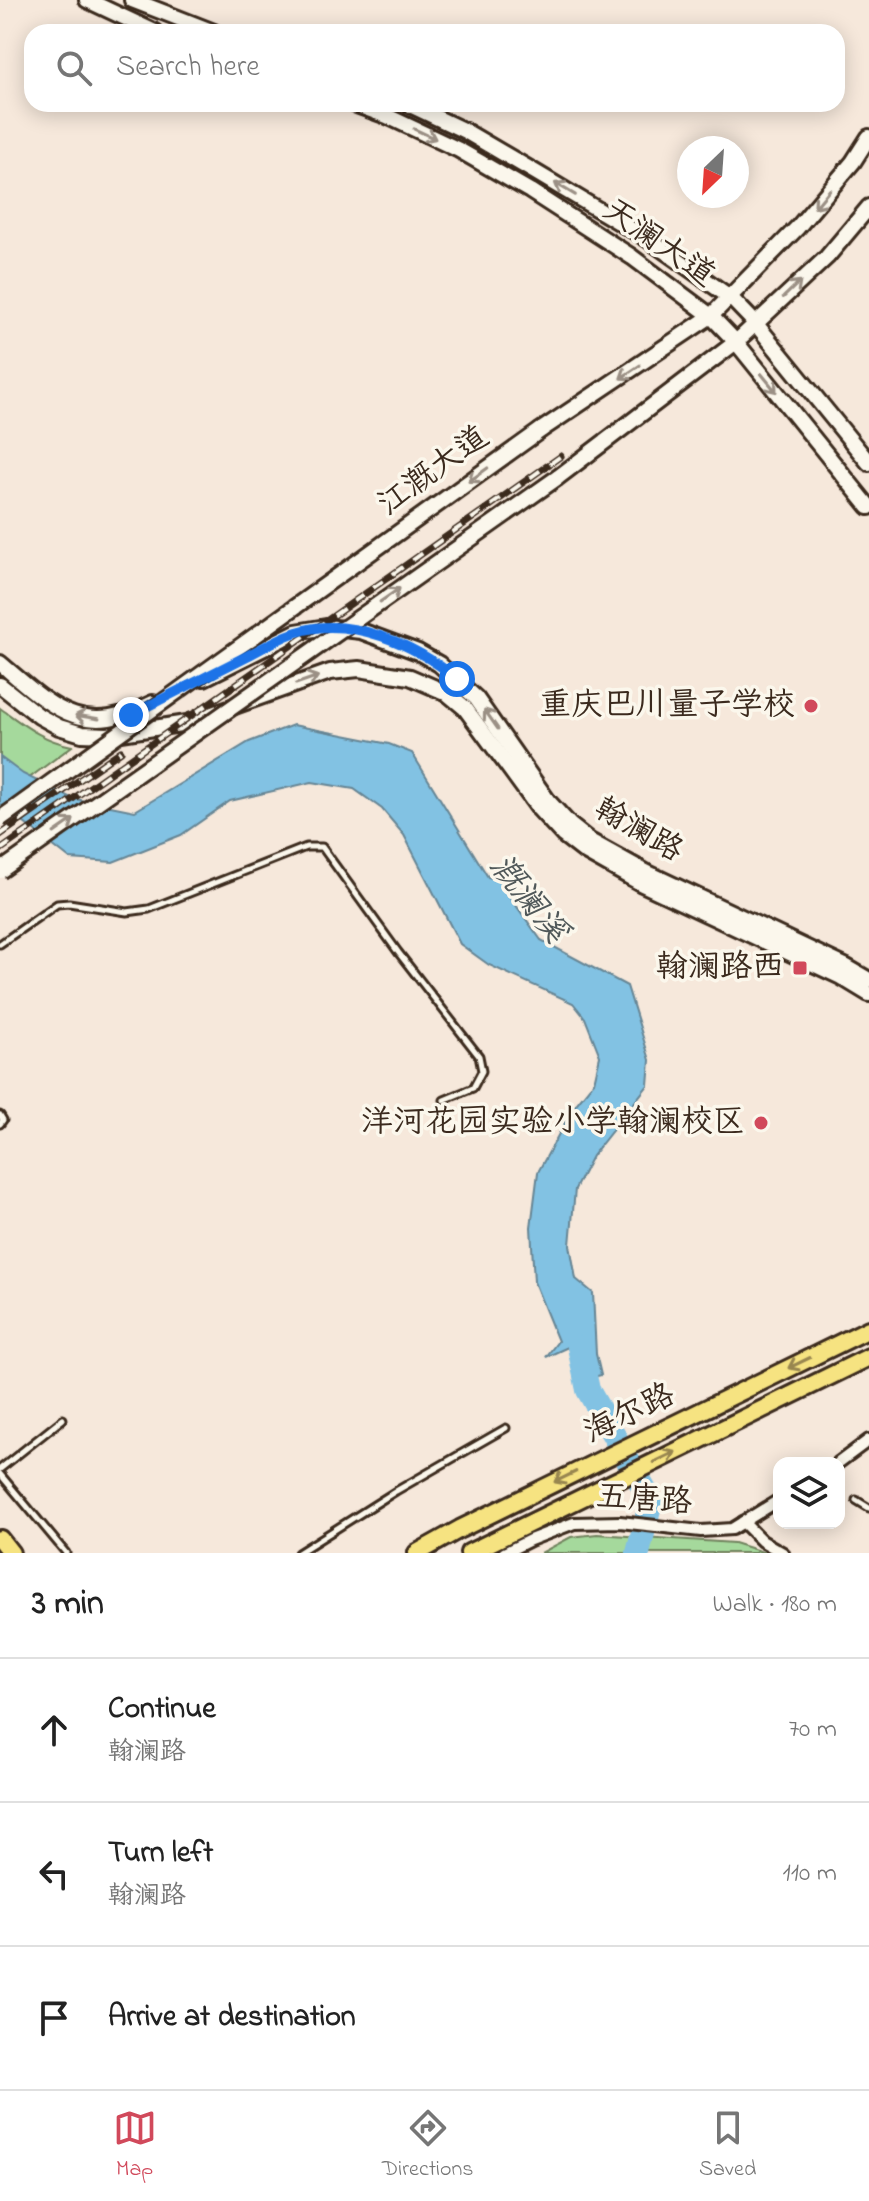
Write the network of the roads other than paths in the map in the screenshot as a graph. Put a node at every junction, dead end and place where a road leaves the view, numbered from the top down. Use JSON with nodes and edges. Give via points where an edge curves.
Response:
{"nodes":[{"id":1,"x":87,"y":0,"type":"edge"},
{"id":2,"x":132,"y":0,"type":"edge"},
{"id":3,"x":138,"y":24,"type":"edge"},
{"id":4,"x":194,"y":24,"type":"edge"},
{"id":5,"x":376,"y":112,"type":"edge"},
{"id":6,"x":425,"y":112,"type":"edge"},
{"id":7,"x":869,"y":137,"type":"edge"},
{"id":8,"x":869,"y":207,"type":"edge"},
{"id":9,"x":731,"y":298,"type":"junction"},
{"id":10,"x":711,"y":316,"type":"junction"},
{"id":11,"x":756,"y":324,"type":"junction"},
{"id":12,"x":736,"y":342,"type":"junction"},
{"id":13,"x":869,"y":463,"type":"edge"},
{"id":14,"x":869,"y":507,"type":"edge"},
{"id":15,"x":0,"y":663,"type":"edge"},
{"id":16,"x":0,"y":685,"type":"edge"},
{"id":17,"x":0,"y":819,"type":"edge"},
{"id":18,"x":0,"y":871,"type":"edge"},
{"id":19,"x":0,"y":944,"type":"edge"},
{"id":20,"x":869,"y":980,"type":"edge"},
{"id":21,"x":869,"y":994,"type":"edge"},
{"id":22,"x":444,"y":1100,"type":"dead end"},
{"id":23,"x":0,"y":1115,"type":"edge"},
{"id":24,"x":0,"y":1124,"type":"edge"},
{"id":25,"x":869,"y":1329,"type":"edge"},
{"id":26,"x":869,"y":1357,"type":"edge"},
{"id":27,"x":63,"y":1419,"type":"dead end"},
{"id":28,"x":506,"y":1428,"type":"dead end"},
{"id":29,"x":869,"y":1440,"type":"edge"},
{"id":30,"x":845,"y":1458,"type":"edge"},
{"id":31,"x":0,"y":1472,"type":"edge"},
{"id":32,"x":856,"y":1500,"type":"dead end"},
{"id":33,"x":773,"y":1504,"type":"edge"},
{"id":34,"x":869,"y":1508,"type":"edge"},
{"id":35,"x":743,"y":1522,"type":"junction"},
{"id":36,"x":0,"y":1539,"type":"edge"},
{"id":37,"x":11,"y":1553,"type":"edge"},
{"id":38,"x":66,"y":1553,"type":"edge"},
{"id":39,"x":298,"y":1553,"type":"edge"},
{"id":40,"x":417,"y":1553,"type":"edge"},
{"id":41,"x":469,"y":1553,"type":"edge"},
{"id":42,"x":504,"y":1553,"type":"edge"},
{"id":43,"x":783,"y":1553,"type":"edge"}],
"edges":[{"from":1,"to":3,"type":"street"},
{"from":2,"to":4,"type":"street"},
{"from":5,"to":10,"type":"street","name":"天澜大道","one_way":true,"via":[[459,150],[530,191]]},
{"from":9,"to":6,"type":"street","name":"天澜大道","one_way":true,"via":[[649,240]]},
{"from":7,"to":9,"type":"street","name":"江溉大道","one_way":true,"via":[[798,227]]},
{"from":11,"to":8,"type":"street","one_way":true,"via":[[827,257]]},
{"from":9,"to":10,"type":"street","name":"江溉大道"},
{"from":9,"to":11,"type":"street","name":"天澜大道"},
{"from":10,"to":12,"type":"street","name":"天澜大道"},
{"from":10,"to":17,"type":"street","name":"江溉大道","one_way":true,"bridge":true,"via":[[541,430]]},
{"from":11,"to":12,"type":"street"},
{"from":11,"to":13,"type":"street","name":"天澜大道"},
{"from":12,"to":14,"type":"street","name":"天澜大道","one_way":true},
{"from":18,"to":12,"type":"street","one_way":true,"bridge":true,"via":[[557,478]]},
{"from":20,"to":15,"type":"street","name":"翰澜路","one_way":true,"via":[[590,841],[548,801],[476,698],[439,664],[391,641],[326,627],[296,632],[131,715],[108,720],[65,712]]},
{"from":16,"to":21,"type":"street","name":"翰澜路","one_way":true,"via":[[59,727],[108,735],[187,723],[330,672],[359,669],[410,677],[447,693],[465,708],[539,809],[585,852]]},
{"from":19,"to":22,"type":"lane","via":[[57,904],[127,912],[149,909],[306,847],[322,847],[479,1056],[482,1071],[473,1088]]},
{"from":23,"to":24,"type":"lane"},
{"from":25,"to":40,"type":"main road","name":"海尔路","one_way":true},
{"from":41,"to":26,"type":"main road","name":"海尔路","one_way":true},
{"from":27,"to":31,"type":"lane"},
{"from":28,"to":39,"type":"lane"},
{"from":29,"to":30,"type":"street"},
{"from":31,"to":38,"type":"lane"},
{"from":32,"to":34,"type":"lane"},
{"from":33,"to":35,"type":"street","name":"五唐路"},
{"from":35,"to":42,"type":"street","name":"五唐路","via":[[732,1529],[701,1531],[574,1523]]},
{"from":35,"to":43,"type":"street"},
{"from":36,"to":37,"type":"main road"}]}
